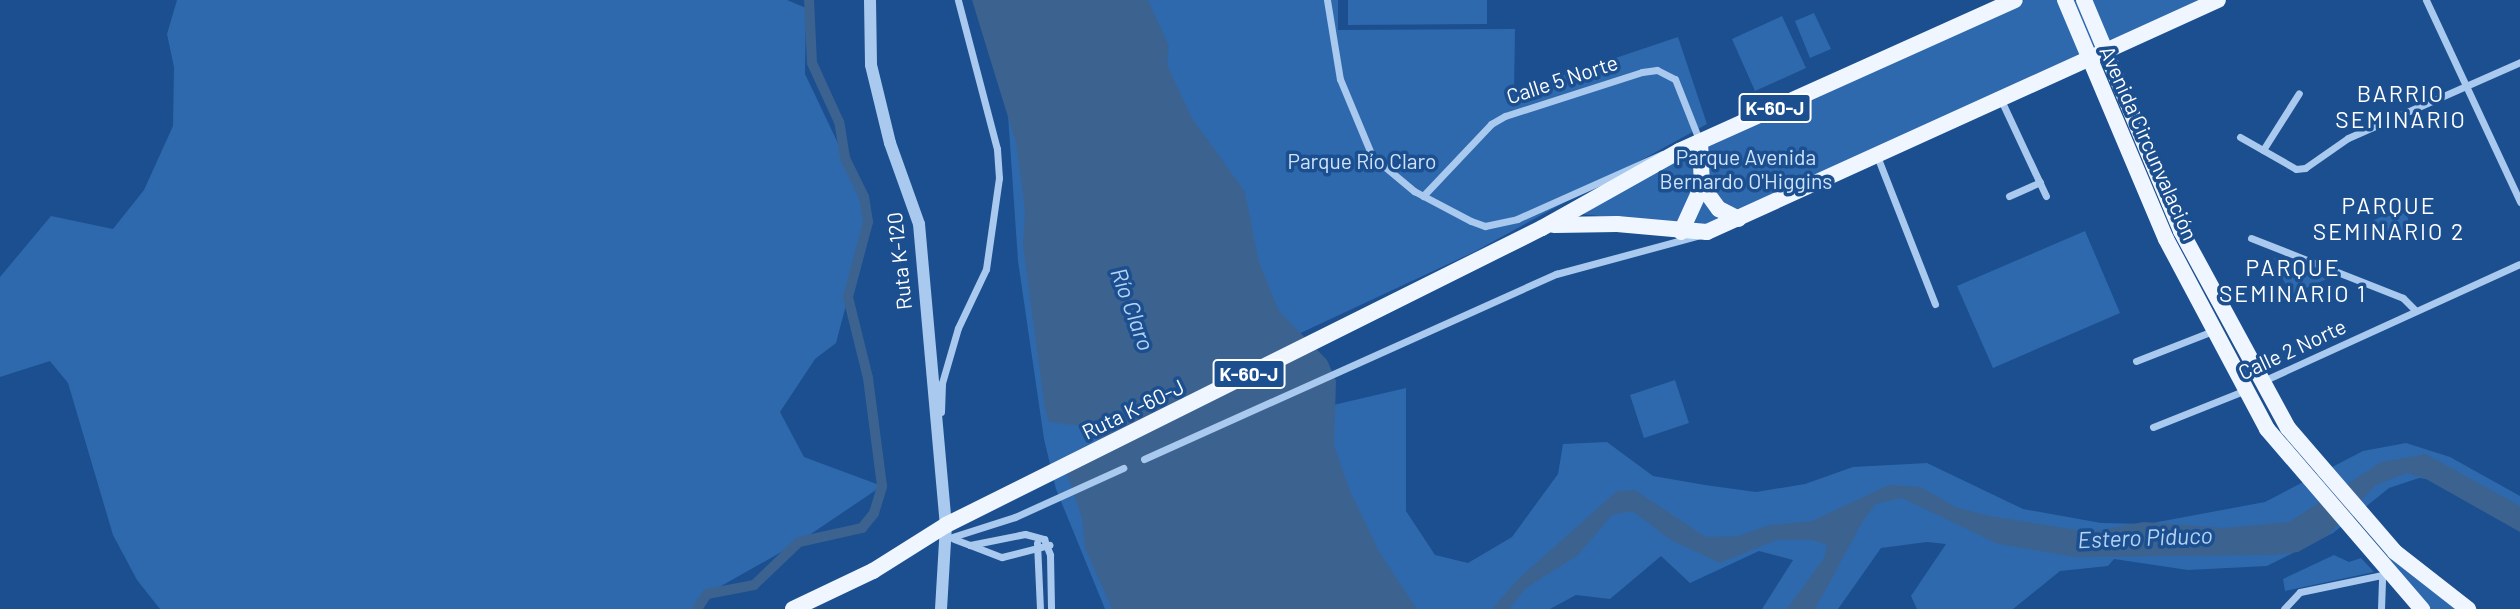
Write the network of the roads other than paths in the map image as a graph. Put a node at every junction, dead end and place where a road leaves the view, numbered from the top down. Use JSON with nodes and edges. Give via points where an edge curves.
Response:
{"nodes":[{"id":1,"x":870,"y":0,"type":"edge"},
{"id":2,"x":958,"y":0,"type":"edge"},
{"id":3,"x":1327,"y":0,"type":"edge"},
{"id":4,"x":2015,"y":0,"type":"edge"},
{"id":5,"x":2064,"y":0,"type":"edge"},
{"id":6,"x":2084,"y":0,"type":"edge"},
{"id":7,"x":2218,"y":0,"type":"edge"},
{"id":8,"x":2426,"y":0,"type":"edge"},
{"id":9,"x":2105,"y":52,"type":"junction"},
{"id":10,"x":2088,"y":59,"type":"junction"},
{"id":11,"x":2520,"y":62,"type":"edge"},
{"id":12,"x":2466,"y":87,"type":"junction"},
{"id":13,"x":2299,"y":93,"type":"dead end"},
{"id":14,"x":2001,"y":100,"type":"junction"},
{"id":15,"x":2240,"y":137,"type":"dead end"},
{"id":16,"x":1700,"y":142,"type":"junction"},
{"id":17,"x":2263,"y":150,"type":"junction"},
{"id":18,"x":1679,"y":151,"type":"junction"},
{"id":19,"x":1877,"y":156,"type":"junction"},
{"id":20,"x":2040,"y":182,"type":"junction"},
{"id":21,"x":1702,"y":186,"type":"junction"},
{"id":22,"x":2009,"y":196,"type":"dead end"},
{"id":23,"x":2046,"y":196,"type":"dead end"},
{"id":24,"x":1423,"y":197,"type":"junction"},
{"id":25,"x":2520,"y":202,"type":"edge"},
{"id":26,"x":1739,"y":219,"type":"junction"},
{"id":27,"x":1537,"y":231,"type":"junction"},
{"id":28,"x":1681,"y":232,"type":"junction"},
{"id":29,"x":1707,"y":232,"type":"junction"},
{"id":30,"x":2251,"y":238,"type":"dead end"},
{"id":31,"x":1670,"y":246,"type":"junction"},
{"id":32,"x":2520,"y":264,"type":"edge"},
{"id":33,"x":1936,"y":304,"type":"dead end"},
{"id":34,"x":2416,"y":312,"type":"junction"},
{"id":35,"x":2214,"y":330,"type":"junction"},
{"id":36,"x":2136,"y":361,"type":"dead end"},
{"id":37,"x":2261,"y":382,"type":"junction"},
{"id":38,"x":2246,"y":390,"type":"junction"},
{"id":39,"x":2153,"y":428,"type":"dead end"},
{"id":40,"x":940,"y":455,"type":"junction"},
{"id":41,"x":1144,"y":459,"type":"dead end"},
{"id":42,"x":1123,"y":468,"type":"dead end"},
{"id":43,"x":2364,"y":531,"type":"junction"},
{"id":44,"x":949,"y":534,"type":"junction"},
{"id":45,"x":1037,"y":535,"type":"junction"},
{"id":46,"x":970,"y":545,"type":"junction"},
{"id":47,"x":1049,"y":545,"type":"junction"},
{"id":48,"x":1037,"y":547,"type":"junction"},
{"id":49,"x":2387,"y":576,"type":"junction"},
{"id":50,"x":793,"y":609,"type":"edge"},
{"id":51,"x":941,"y":609,"type":"edge"},
{"id":52,"x":1040,"y":609,"type":"edge"},
{"id":53,"x":1051,"y":609,"type":"edge"},
{"id":54,"x":2284,"y":609,"type":"edge"},
{"id":55,"x":2381,"y":609,"type":"edge"},
{"id":56,"x":2422,"y":609,"type":"edge"},
{"id":57,"x":2468,"y":609,"type":"edge"}],
"edges":[{"from":1,"to":40,"type":"street","name":"Ruta K-120","via":[[871,65],[890,143],[919,224]]},
{"from":2,"to":40,"type":"street","via":[[997,149],[999,178],[986,269],[958,328],[942,383]]},
{"from":3,"to":24,"type":"street","via":[[1340,79],[1372,156]]},
{"from":4,"to":16,"type":"main road","number":"K-60-J"},
{"from":5,"to":10,"type":"main road","name":"Avenida Circunvalación"},
{"from":6,"to":9,"type":"main road","name":"Avenida Circunvalación"},
{"from":7,"to":9,"type":"main road"},
{"from":8,"to":12,"type":"street"},
{"from":9,"to":10,"type":"main road"},
{"from":9,"to":37,"type":"main road","name":"Avenida Circunvalación","via":[[2181,231]]},
{"from":10,"to":14,"type":"main road","number":"K-60-J"},
{"from":10,"to":35,"type":"main road","name":"Avenida Circunvalación","via":[[2166,239]]},
{"from":11,"to":12,"type":"street"},
{"from":12,"to":17,"type":"street","via":[[2348,138],[2305,168],[2296,169]]},
{"from":12,"to":25,"type":"street"},
{"from":13,"to":17,"type":"street"},
{"from":14,"to":19,"type":"main road","number":"K-60-J"},
{"from":14,"to":20,"type":"street"},
{"from":15,"to":17,"type":"street"},
{"from":16,"to":18,"type":"main road","number":"K-60-J"},
{"from":16,"to":21,"type":"main road"},
{"from":16,"to":24,"type":"street","name":"Calle 5 Norte","via":[[1675,79],[1657,70],[1642,72],[1505,116],[1491,124]]},
{"from":18,"to":24,"type":"street","via":[[1650,157],[1497,225],[1471,221]]},
{"from":18,"to":27,"type":"main road","number":"K-60-J"},
{"from":19,"to":26,"type":"main road","number":"K-60-J"},
{"from":19,"to":33,"type":"street"},
{"from":20,"to":22,"type":"street"},
{"from":20,"to":23,"type":"street"},
{"from":21,"to":26,"type":"main road","via":[[1719,208]]},
{"from":21,"to":28,"type":"main road"},
{"from":26,"to":29,"type":"main road","number":"K-60-J"},
{"from":27,"to":28,"type":"main road","number":"K-60-J","via":[[1579,223]]},
{"from":27,"to":44,"type":"main road","name":"Ruta K-60-J","number":"K-60-J","via":[[967,514]]},
{"from":28,"to":29,"type":"main road","number":"K-60-J"},
{"from":28,"to":31,"type":"street"},
{"from":29,"to":31,"type":"street"},
{"from":30,"to":34,"type":"street","via":[[2403,298]]},
{"from":31,"to":41,"type":"street","via":[[1556,274]]},
{"from":32,"to":34,"type":"street","name":"Calle 2 Norte"},
{"from":34,"to":37,"type":"street","name":"Calle 2 Norte"},
{"from":35,"to":36,"type":"street"},
{"from":35,"to":38,"type":"main road","name":"Avenida Circunvalación"},
{"from":37,"to":38,"type":"street","name":"Calle 2 Norte"},
{"from":37,"to":43,"type":"main road","name":"Avenida Circunvalación"},
{"from":38,"to":39,"type":"street","name":"Calle 2 Norte"},
{"from":38,"to":43,"type":"main road","name":"Avenida Circunvalación","via":[[2281,450]]},
{"from":40,"to":44,"type":"street","name":"Ruta K-120"},
{"from":42,"to":44,"type":"street","via":[[971,532]]},
{"from":43,"to":49,"type":"main road","name":"Avenida Circunvalación"},
{"from":43,"to":57,"type":"main road"},
{"from":44,"to":46,"type":"street"},
{"from":44,"to":50,"type":"main road","name":"Ruta K-60-J","number":"K-60-J"},
{"from":44,"to":51,"type":"street","name":"Ruta K-120"},
{"from":45,"to":46,"type":"street","via":[[1004,536]]},
{"from":45,"to":47,"type":"street"},
{"from":45,"to":48,"type":"street"},
{"from":46,"to":48,"type":"street","via":[[1002,556]]},
{"from":47,"to":48,"type":"street"},
{"from":47,"to":53,"type":"street"},
{"from":48,"to":52,"type":"street"},
{"from":49,"to":54,"type":"street","via":[[2300,592]]},
{"from":49,"to":55,"type":"street"},
{"from":49,"to":56,"type":"main road","name":"Avenida Circunvalación"}]}
